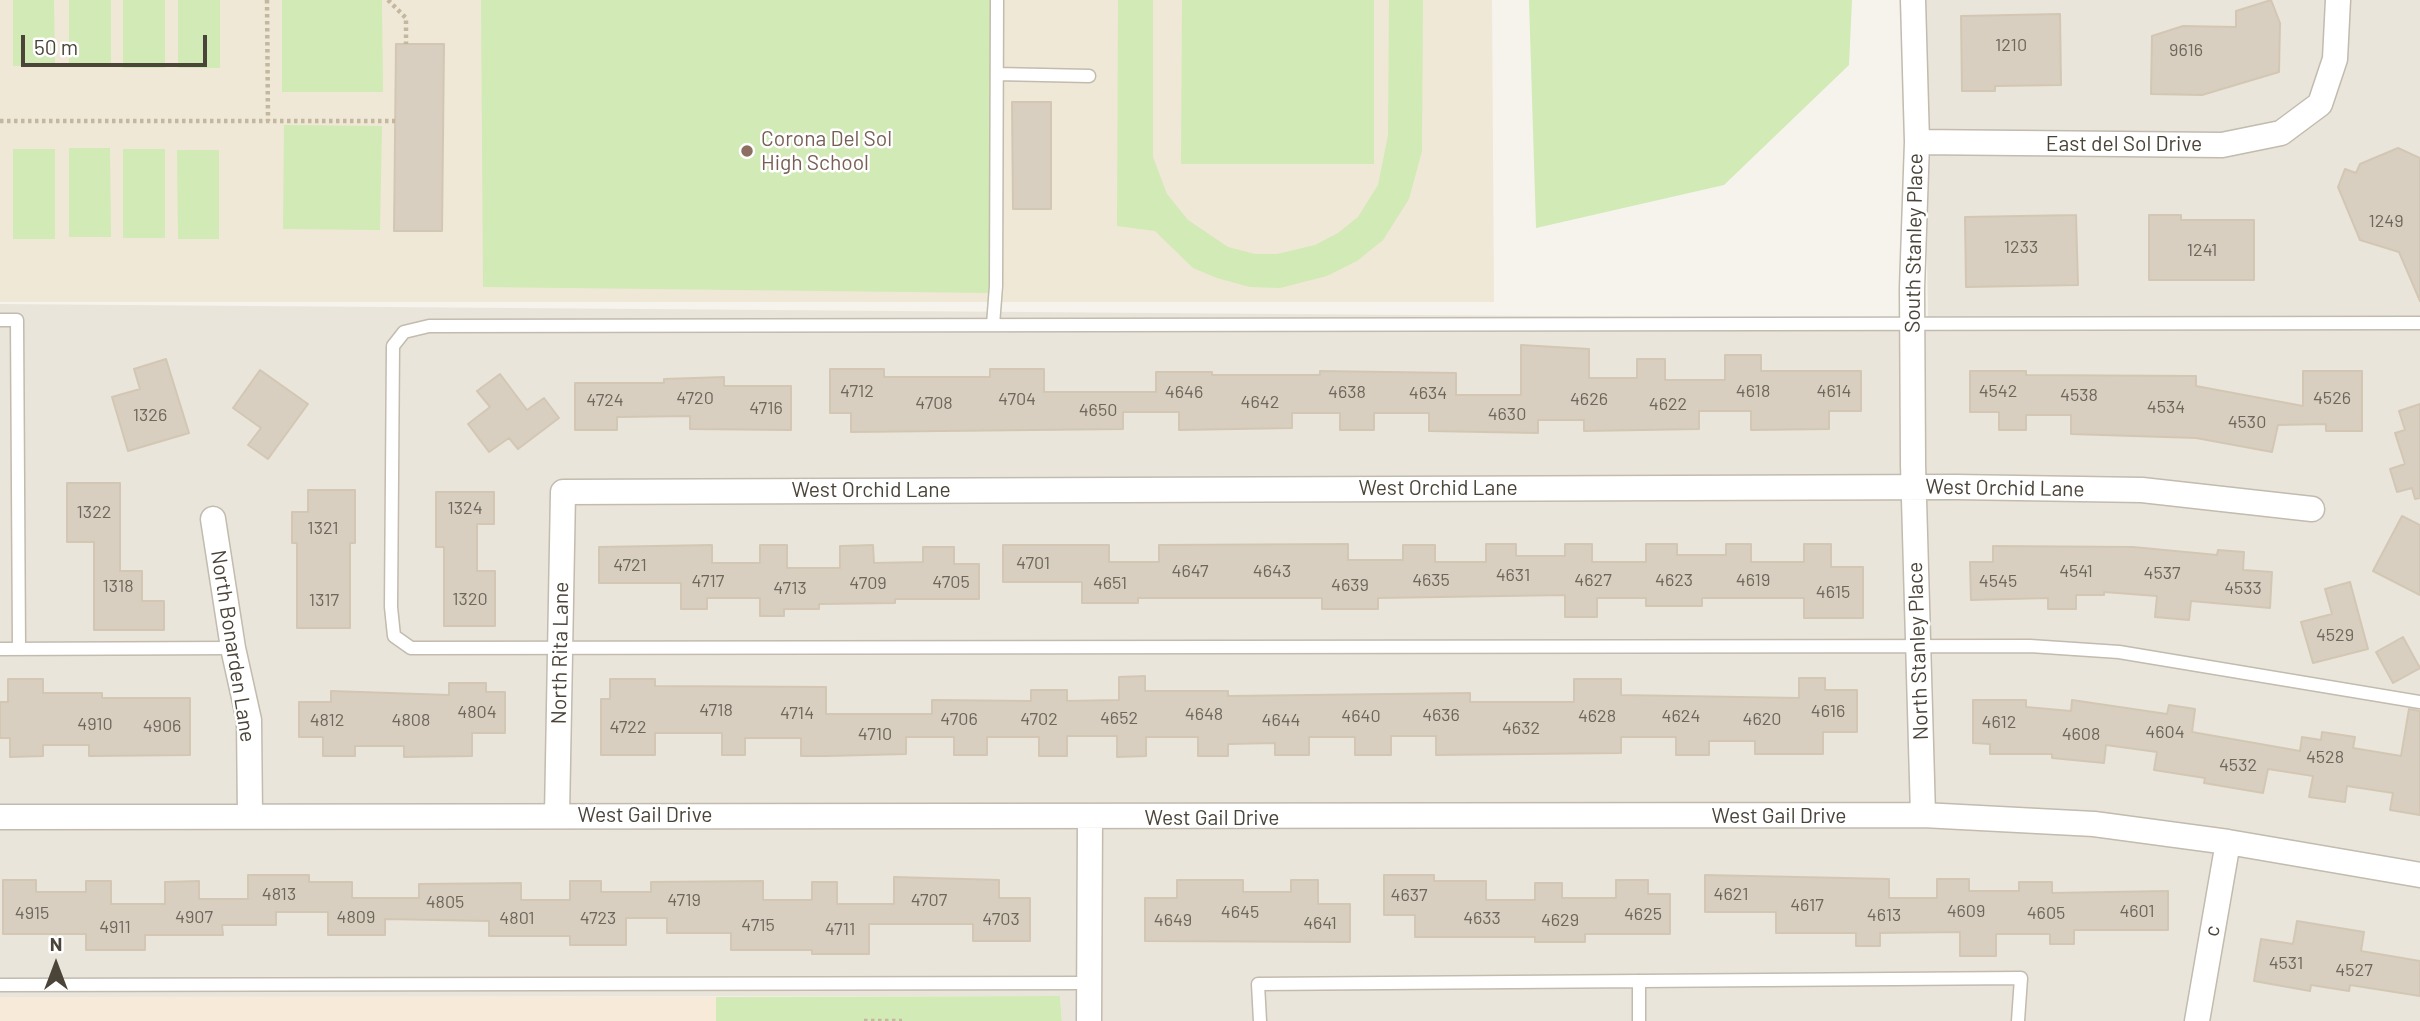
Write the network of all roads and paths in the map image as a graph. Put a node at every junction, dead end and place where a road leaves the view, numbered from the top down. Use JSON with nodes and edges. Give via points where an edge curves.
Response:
{"nodes":[{"id":1,"x":267,"y":0,"type":"edge"},
{"id":2,"x":388,"y":0,"type":"edge"},
{"id":3,"x":997,"y":0,"type":"edge"},
{"id":4,"x":1913,"y":0,"type":"edge"},
{"id":5,"x":2338,"y":0,"type":"edge"},
{"id":6,"x":405,"y":44,"type":"dead end"},
{"id":7,"x":997,"y":74,"type":"junction"},
{"id":8,"x":1089,"y":76,"type":"dead end"},
{"id":9,"x":0,"y":121,"type":"edge"},
{"id":10,"x":268,"y":121,"type":"junction"},
{"id":11,"x":395,"y":121,"type":"dead end"},
{"id":12,"x":1917,"y":142,"type":"junction"},
{"id":13,"x":0,"y":320,"type":"edge"},
{"id":14,"x":2420,"y":323,"type":"edge"},
{"id":15,"x":1912,"y":324,"type":"junction"},
{"id":16,"x":993,"y":325,"type":"junction"},
{"id":17,"x":1914,"y":486,"type":"junction"},
{"id":18,"x":563,"y":492,"type":"joint"},
{"id":19,"x":2312,"y":509,"type":"dead end"},
{"id":20,"x":213,"y":519,"type":"dead end"},
{"id":21,"x":1918,"y":646,"type":"junction"},
{"id":22,"x":233,"y":648,"type":"junction"},
{"id":23,"x":0,"y":649,"type":"edge"},
{"id":24,"x":19,"y":649,"type":"junction"},
{"id":25,"x":560,"y":649,"type":"junction"},
{"id":26,"x":2420,"y":702,"type":"edge"},
{"id":27,"x":557,"y":815,"type":"junction"},
{"id":28,"x":1923,"y":815,"type":"junction"},
{"id":29,"x":250,"y":816,"type":"junction"},
{"id":30,"x":0,"y":817,"type":"edge"},
{"id":31,"x":1090,"y":818,"type":"junction"},
{"id":32,"x":2228,"y":842,"type":"junction"},
{"id":33,"x":2420,"y":876,"type":"edge"},
{"id":34,"x":1639,"y":981,"type":"junction"},
{"id":35,"x":1088,"y":983,"type":"junction"},
{"id":36,"x":0,"y":985,"type":"edge"},
{"id":37,"x":864,"y":1021,"type":"edge"},
{"id":38,"x":902,"y":1021,"type":"edge"},
{"id":39,"x":1089,"y":1021,"type":"edge"},
{"id":40,"x":1260,"y":1021,"type":"edge"},
{"id":41,"x":1639,"y":1021,"type":"edge"},
{"id":42,"x":2018,"y":1021,"type":"edge"},
{"id":43,"x":2197,"y":1021,"type":"edge"}],
"edges":[{"from":1,"to":10,"type":"path"},
{"from":2,"to":6,"type":"path","via":[[406,18]]},
{"from":3,"to":7,"type":"lane"},
{"from":4,"to":12,"type":"street","name":"South Stanley Place"},
{"from":5,"to":12,"type":"street","name":"East del Sol Drive","via":[[2335,59],[2320,104],[2281,133],[2222,145]]},
{"from":7,"to":8,"type":"lane"},
{"from":7,"to":16,"type":"lane"},
{"from":9,"to":10,"type":"path"},
{"from":10,"to":11,"type":"path"},
{"from":12,"to":15,"type":"street","name":"South Stanley Place"},
{"from":13,"to":24,"type":"lane","via":[[17,320]]},
{"from":14,"to":15,"type":"lane"},
{"from":15,"to":16,"type":"lane"},
{"from":15,"to":17,"type":"street","name":"South Stanley Place"},
{"from":16,"to":25,"type":"lane","via":[[443,326],[404,332],[393,346],[394,636],[411,648]]},
{"from":17,"to":18,"type":"street","name":"West Orchid Lane"},
{"from":17,"to":19,"type":"street","name":"West Orchid Lane","via":[[2142,490]]},
{"from":17,"to":21,"type":"street","name":"North Stanley Place"},
{"from":18,"to":25,"type":"street","name":"North Rita Lane"},
{"from":20,"to":22,"type":"street","name":"North Bonarden Lane"},
{"from":21,"to":25,"type":"lane"},
{"from":21,"to":26,"type":"lane","via":[[2119,652]]},
{"from":21,"to":28,"type":"street","name":"North Stanley Place"},
{"from":22,"to":24,"type":"lane"},
{"from":22,"to":29,"type":"street","name":"North Bonarden Lane","via":[[249,720]]},
{"from":23,"to":24,"type":"lane"},
{"from":25,"to":27,"type":"street","name":"North Rita Lane"},
{"from":27,"to":29,"type":"street","name":"West Gail Drive"},
{"from":27,"to":31,"type":"street","name":"West Gail Drive"},
{"from":28,"to":31,"type":"street","name":"West Gail Drive"},
{"from":28,"to":32,"type":"street","name":"West Gail Drive","via":[[2094,824]]},
{"from":29,"to":30,"type":"street","name":"West Gail Drive"},
{"from":31,"to":35,"type":"street"},
{"from":32,"to":33,"type":"street","name":"West Gail Drive"},
{"from":32,"to":43,"type":"street","name":"c"},
{"from":34,"to":40,"type":"lane","via":[[1258,984]]},
{"from":34,"to":41,"type":"lane"},
{"from":34,"to":42,"type":"lane","via":[[2021,978]]},
{"from":35,"to":36,"type":"lane"},
{"from":35,"to":39,"type":"street"},
{"from":37,"to":38,"type":"path"}]}
